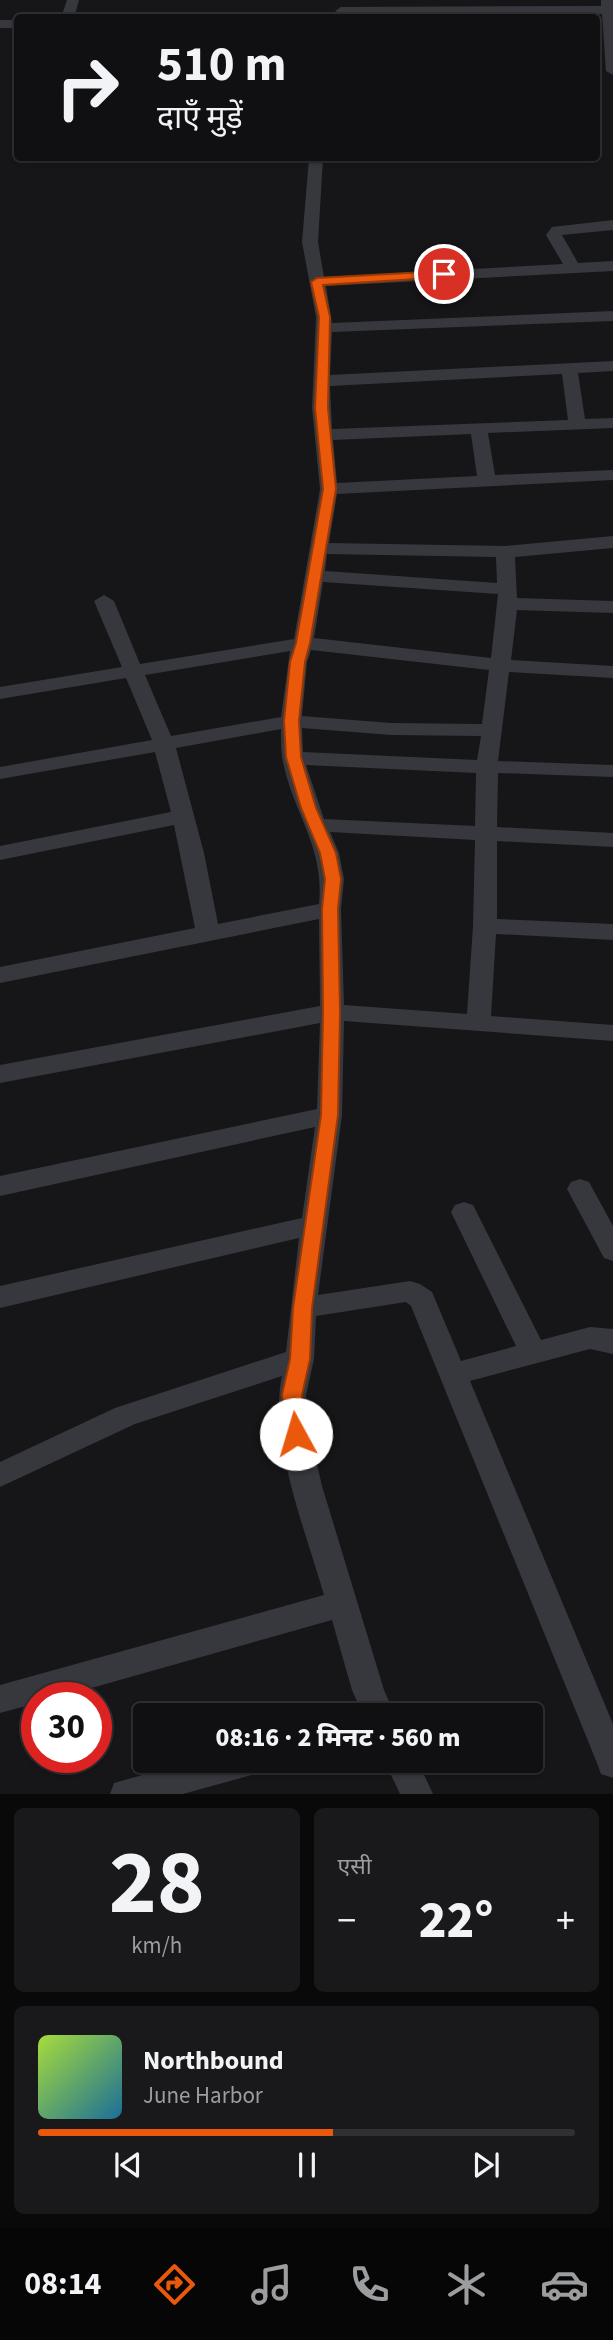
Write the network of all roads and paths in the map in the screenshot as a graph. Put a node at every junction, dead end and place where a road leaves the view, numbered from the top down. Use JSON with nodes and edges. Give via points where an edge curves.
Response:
{"nodes":[{"id":1,"x":610,"y":7,"type":"edge"},
{"id":2,"x":341,"y":9,"type":"edge"},
{"id":3,"x":456,"y":9,"type":"edge"},
{"id":4,"x":534,"y":9,"type":"edge"},
{"id":5,"x":612,"y":47,"type":"edge"},
{"id":6,"x":613,"y":71,"type":"edge"},
{"id":7,"x":316,"y":161,"type":"edge"},
{"id":8,"x":613,"y":225,"type":"edge"},
{"id":9,"x":613,"y":266,"type":"edge"},
{"id":10,"x":572,"y":267,"type":"junction"},
{"id":11,"x":317,"y":282,"type":"junction"},
{"id":12,"x":613,"y":316,"type":"edge"},
{"id":13,"x":322,"y":328,"type":"junction"},
{"id":14,"x":613,"y":366,"type":"edge"},
{"id":15,"x":569,"y":368,"type":"junction"},
{"id":16,"x":322,"y":381,"type":"junction"},
{"id":17,"x":613,"y":424,"type":"edge"},
{"id":18,"x":577,"y":425,"type":"junction"},
{"id":19,"x":478,"y":429,"type":"junction"},
{"id":20,"x":325,"y":435,"type":"junction"},
{"id":21,"x":613,"y":475,"type":"edge"},
{"id":22,"x":488,"y":482,"type":"junction"},
{"id":23,"x":330,"y":489,"type":"junction"},
{"id":24,"x":613,"y":542,"type":"edge"},
{"id":25,"x":318,"y":548,"type":"junction"},
{"id":26,"x":505,"y":552,"type":"junction"},
{"id":27,"x":314,"y":576,"type":"junction"},
{"id":28,"x":507,"y":596,"type":"junction"},
{"id":29,"x":104,"y":601,"type":"dead end"},
{"id":30,"x":613,"y":607,"type":"edge"},
{"id":31,"x":303,"y":643,"type":"junction"},
{"id":32,"x":501,"y":665,"type":"junction"},
{"id":33,"x":133,"y":671,"type":"junction"},
{"id":34,"x":613,"y":673,"type":"edge"},
{"id":35,"x":0,"y":693,"type":"edge"},
{"id":36,"x":291,"y":721,"type":"junction"},
{"id":37,"x":492,"y":730,"type":"junction"},
{"id":38,"x":164,"y":744,"type":"junction"},
{"id":39,"x":293,"y":757,"type":"junction"},
{"id":40,"x":487,"y":767,"type":"junction"},
{"id":41,"x":613,"y":771,"type":"edge"},
{"id":42,"x":0,"y":773,"type":"edge"},
{"id":43,"x":184,"y":816,"type":"junction"},
{"id":44,"x":318,"y":825,"type":"junction"},
{"id":45,"x":485,"y":834,"type":"junction"},
{"id":46,"x":613,"y":840,"type":"edge"},
{"id":47,"x":0,"y":853,"type":"edge"},
{"id":48,"x":330,"y":909,"type":"junction"},
{"id":49,"x":485,"y":926,"type":"junction"},
{"id":50,"x":613,"y":932,"type":"edge"},
{"id":51,"x":208,"y":934,"type":"junction"},
{"id":52,"x":0,"y":975,"type":"edge"},
{"id":53,"x":332,"y":1012,"type":"junction"},
{"id":54,"x":478,"y":1023,"type":"junction"},
{"id":55,"x":613,"y":1032,"type":"edge"},
{"id":56,"x":0,"y":1074,"type":"edge"},
{"id":57,"x":329,"y":1115,"type":"junction"},
{"id":58,"x":0,"y":1186,"type":"edge"},
{"id":59,"x":580,"y":1189,"type":"dead end"},
{"id":60,"x":464,"y":1212,"type":"dead end"},
{"id":61,"x":314,"y":1225,"type":"junction"},
{"id":62,"x":613,"y":1251,"type":"edge"},
{"id":63,"x":0,"y":1297,"type":"edge"},
{"id":64,"x":303,"y":1308,"type":"junction"},
{"id":65,"x":612,"y":1340,"type":"edge"},
{"id":66,"x":534,"y":1354,"type":"junction"},
{"id":67,"x":300,"y":1359,"type":"junction"},
{"id":68,"x":453,"y":1374,"type":"junction"},
{"id":69,"x":0,"y":1475,"type":"edge"},
{"id":70,"x":342,"y":1604,"type":"junction"},
{"id":71,"x":0,"y":1699,"type":"edge"},
{"id":72,"x":374,"y":1703,"type":"edge"},
{"id":73,"x":613,"y":1762,"type":"edge"},
{"id":74,"x":206,"y":1773,"type":"edge"},
{"id":75,"x":406,"y":1773,"type":"edge"},
{"id":76,"x":126,"y":1794,"type":"edge"},
{"id":77,"x":417,"y":1794,"type":"edge"}],
"edges":[{"from":1,"to":4,"type":"street"},
{"from":1,"to":5,"type":"street"},
{"from":2,"to":3,"type":"street"},
{"from":3,"to":4,"type":"street"},
{"from":5,"to":6,"type":"street"},
{"from":7,"to":11,"type":"street","via":[[310,242]]},
{"from":8,"to":10,"type":"street","via":[[557,230],[554,235]]},
{"from":9,"to":10,"type":"street"},
{"from":10,"to":11,"type":"street"},
{"from":11,"to":13,"type":"street"},
{"from":12,"to":13,"type":"street"},
{"from":13,"to":16,"type":"street"},
{"from":14,"to":15,"type":"street"},
{"from":15,"to":16,"type":"street"},
{"from":15,"to":18,"type":"street"},
{"from":16,"to":20,"type":"street"},
{"from":17,"to":18,"type":"street"},
{"from":18,"to":19,"type":"street"},
{"from":19,"to":20,"type":"street"},
{"from":19,"to":22,"type":"street"},
{"from":20,"to":23,"type":"street"},
{"from":21,"to":22,"type":"street"},
{"from":22,"to":23,"type":"street"},
{"from":23,"to":25,"type":"street"},
{"from":24,"to":26,"type":"street"},
{"from":25,"to":26,"type":"street"},
{"from":25,"to":27,"type":"street"},
{"from":26,"to":28,"type":"street"},
{"from":27,"to":28,"type":"street"},
{"from":27,"to":31,"type":"street"},
{"from":28,"to":30,"type":"street"},
{"from":28,"to":32,"type":"street"},
{"from":29,"to":33,"type":"street"},
{"from":31,"to":32,"type":"street"},
{"from":31,"to":33,"type":"street"},
{"from":31,"to":36,"type":"street"},
{"from":32,"to":34,"type":"street"},
{"from":32,"to":37,"type":"street"},
{"from":33,"to":35,"type":"street"},
{"from":33,"to":38,"type":"street"},
{"from":36,"to":37,"type":"street","via":[[391,729]]},
{"from":36,"to":38,"type":"street"},
{"from":36,"to":39,"type":"street"},
{"from":37,"to":40,"type":"street"},
{"from":38,"to":42,"type":"street"},
{"from":38,"to":43,"type":"street"},
{"from":39,"to":40,"type":"street"},
{"from":39,"to":44,"type":"street"},
{"from":40,"to":41,"type":"street"},
{"from":40,"to":45,"type":"street"},
{"from":43,"to":47,"type":"street"},
{"from":43,"to":51,"type":"street"},
{"from":44,"to":45,"type":"street"},
{"from":44,"to":48,"type":"street","via":[[333,879]]},
{"from":45,"to":46,"type":"street"},
{"from":45,"to":49,"type":"street"},
{"from":48,"to":51,"type":"street"},
{"from":48,"to":53,"type":"street"},
{"from":49,"to":50,"type":"street"},
{"from":49,"to":54,"type":"street"},
{"from":51,"to":52,"type":"street"},
{"from":53,"to":54,"type":"street"},
{"from":53,"to":56,"type":"street"},
{"from":53,"to":57,"type":"street"},
{"from":54,"to":55,"type":"street"},
{"from":57,"to":58,"type":"street"},
{"from":57,"to":61,"type":"street"},
{"from":59,"to":62,"type":"street"},
{"from":60,"to":66,"type":"street"},
{"from":61,"to":63,"type":"street"},
{"from":61,"to":64,"type":"street"},
{"from":64,"to":67,"type":"street"},
{"from":64,"to":68,"type":"street","via":[[410,1291],[422,1299]]},
{"from":65,"to":66,"type":"street","via":[[590,1338]]},
{"from":66,"to":68,"type":"street"},
{"from":67,"to":69,"type":"street","via":[[125,1416]]},
{"from":67,"to":70,"type":"street","via":[[292,1395],[296,1434]]},
{"from":68,"to":73,"type":"street"},
{"from":70,"to":71,"type":"street"},
{"from":70,"to":72,"type":"street"},
{"from":74,"to":76,"type":"street"},
{"from":75,"to":77,"type":"street"}]}
